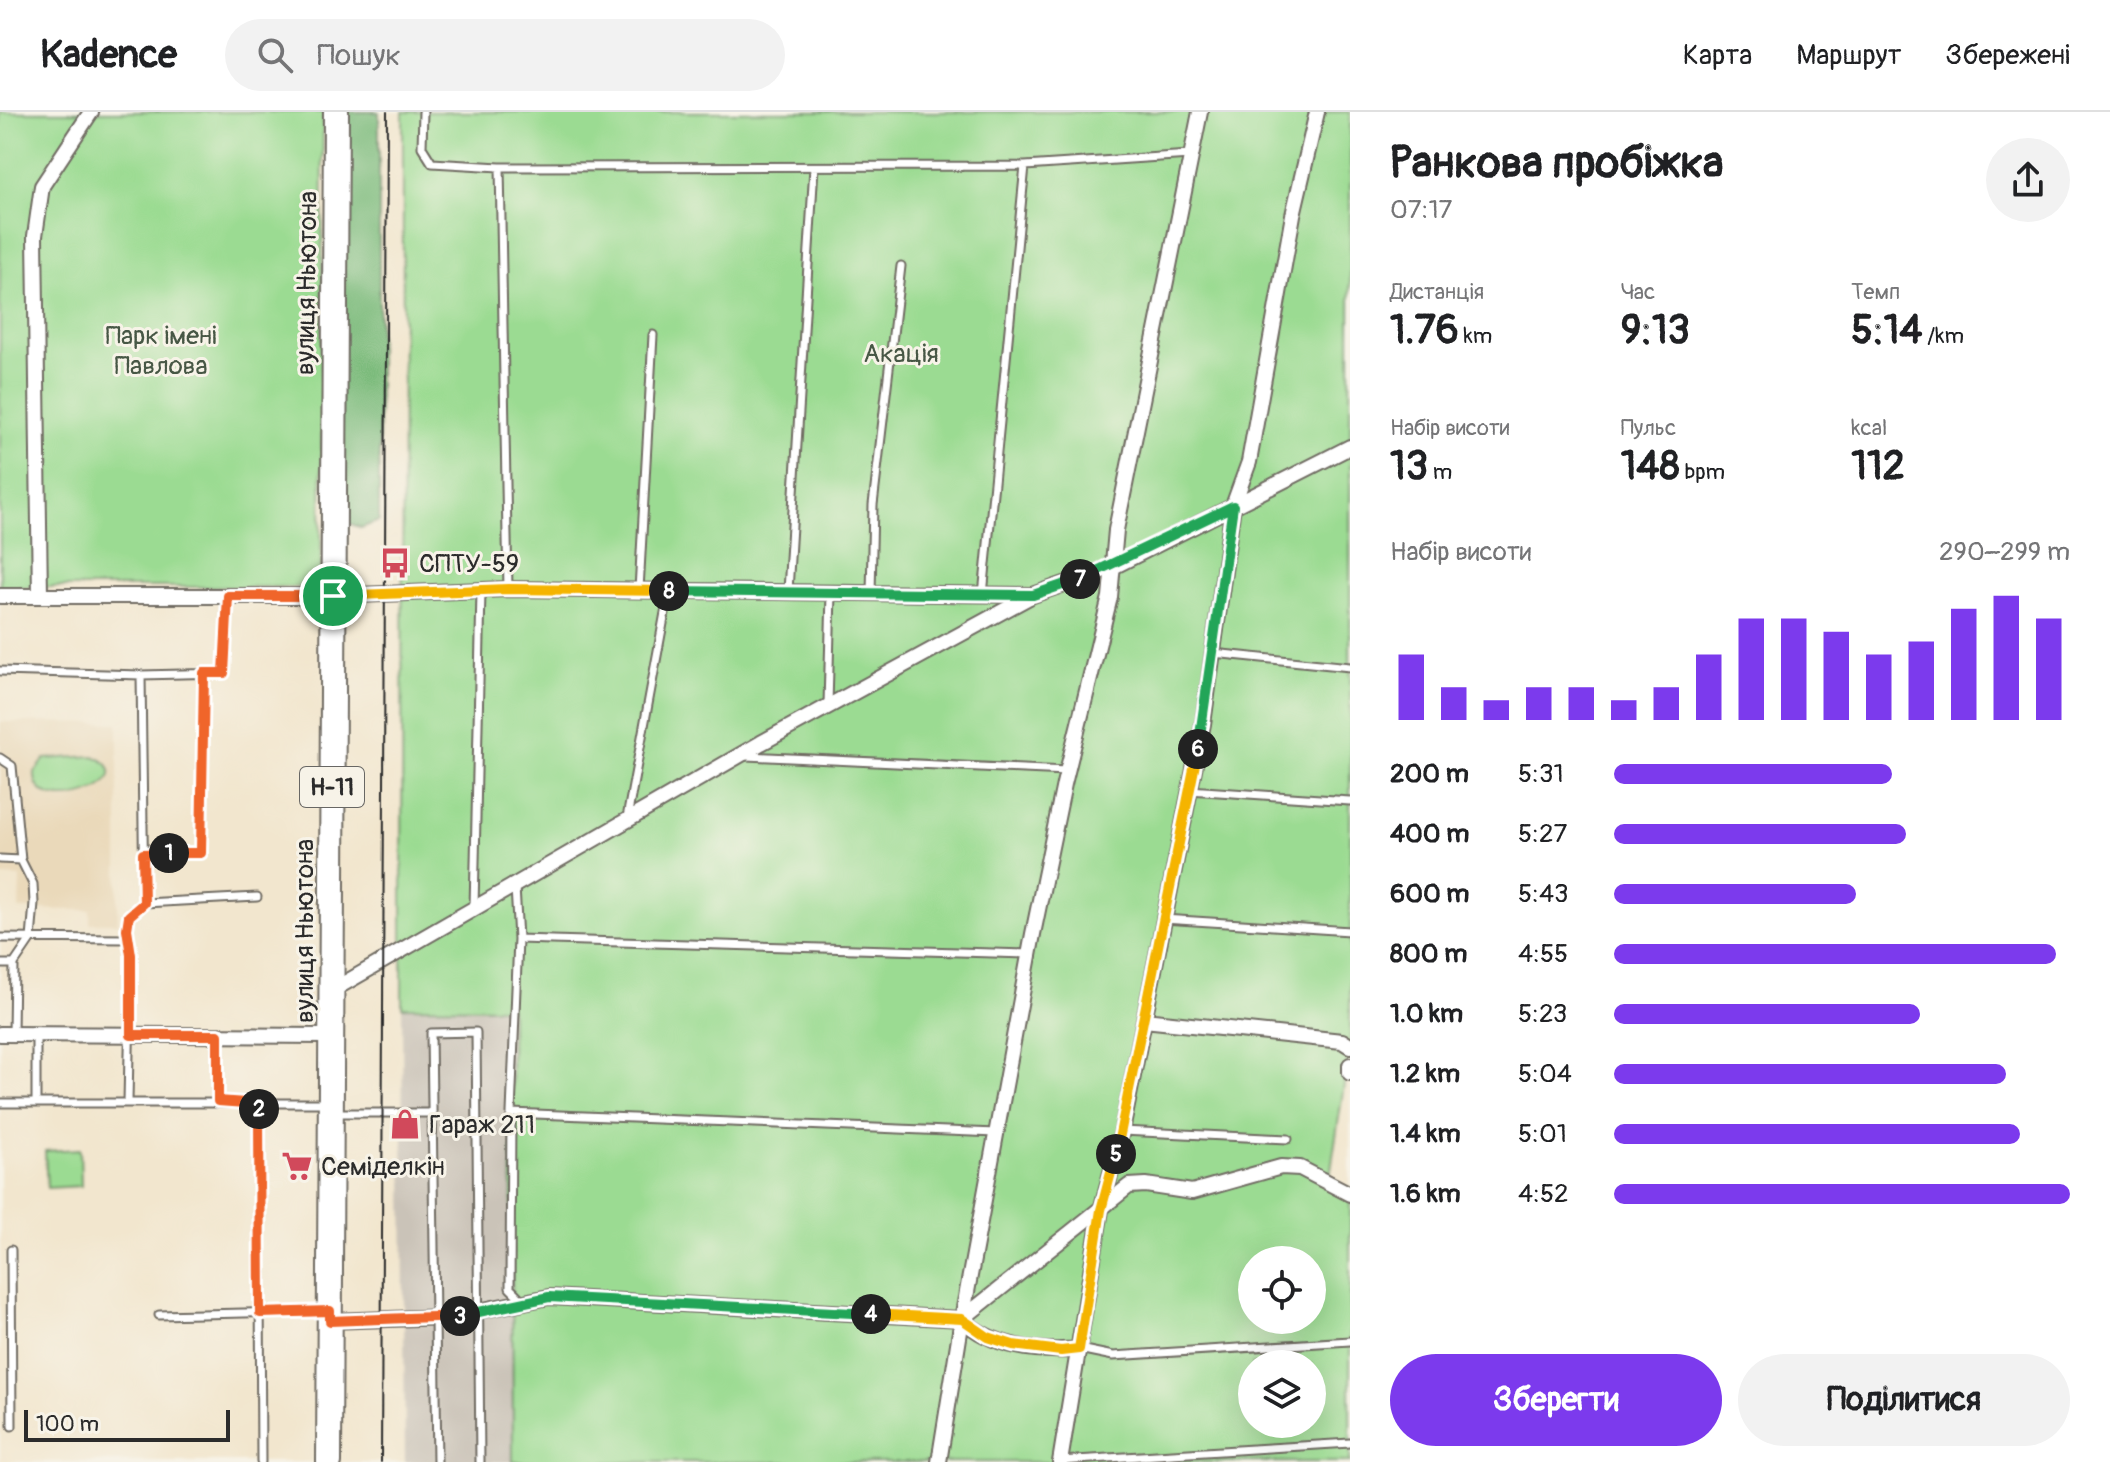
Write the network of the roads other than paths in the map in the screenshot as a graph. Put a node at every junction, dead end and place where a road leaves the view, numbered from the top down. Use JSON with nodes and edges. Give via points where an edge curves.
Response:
{"nodes":[{"id":1,"x":91,"y":112,"type":"edge"},
{"id":2,"x":336,"y":112,"type":"edge"},
{"id":3,"x":423,"y":112,"type":"edge"},
{"id":4,"x":1200,"y":112,"type":"edge"},
{"id":5,"x":1317,"y":112,"type":"edge"},
{"id":6,"x":1192,"y":155,"type":"junction"},
{"id":7,"x":1025,"y":166,"type":"junction"},
{"id":8,"x":500,"y":167,"type":"junction"},
{"id":9,"x":814,"y":167,"type":"junction"},
{"id":10,"x":901,"y":266,"type":"dead end"},
{"id":11,"x":653,"y":335,"type":"dead end"},
{"id":12,"x":1350,"y":447,"type":"edge"},
{"id":13,"x":1233,"y":506,"type":"junction"},
{"id":14,"x":1113,"y":567,"type":"junction"},
{"id":15,"x":508,"y":589,"type":"junction"},
{"id":16,"x":639,"y":590,"type":"junction"},
{"id":17,"x":481,"y":591,"type":"junction"},
{"id":18,"x":669,"y":591,"type":"junction"},
{"id":19,"x":788,"y":591,"type":"junction"},
{"id":20,"x":831,"y":593,"type":"junction"},
{"id":21,"x":871,"y":593,"type":"junction"},
{"id":22,"x":983,"y":595,"type":"junction"},
{"id":23,"x":1033,"y":595,"type":"junction"},
{"id":24,"x":0,"y":596,"type":"edge"},
{"id":25,"x":40,"y":596,"type":"junction"},
{"id":26,"x":228,"y":596,"type":"junction"},
{"id":27,"x":333,"y":596,"type":"junction"},
{"id":28,"x":1213,"y":653,"type":"junction"},
{"id":29,"x":1350,"y":667,"type":"edge"},
{"id":30,"x":0,"y":671,"type":"edge"},
{"id":31,"x":204,"y":673,"type":"junction"},
{"id":32,"x":141,"y":675,"type":"junction"},
{"id":33,"x":828,"y":707,"type":"junction"},
{"id":34,"x":740,"y":755,"type":"junction"},
{"id":35,"x":0,"y":758,"type":"edge"},
{"id":36,"x":1067,"y":771,"type":"junction"},
{"id":37,"x":1189,"y":790,"type":"junction"},
{"id":38,"x":1350,"y":801,"type":"edge"},
{"id":39,"x":627,"y":820,"type":"junction"},
{"id":40,"x":143,"y":854,"type":"junction"},
{"id":41,"x":0,"y":859,"type":"edge"},
{"id":42,"x":21,"y":860,"type":"junction"},
{"id":43,"x":515,"y":885,"type":"junction"},
{"id":44,"x":257,"y":897,"type":"dead end"},
{"id":45,"x":144,"y":903,"type":"junction"},
{"id":46,"x":474,"y":908,"type":"junction"},
{"id":47,"x":1163,"y":919,"type":"junction"},
{"id":48,"x":1350,"y":931,"type":"edge"},
{"id":49,"x":0,"y":938,"type":"edge"},
{"id":50,"x":31,"y":939,"type":"junction"},
{"id":51,"x":126,"y":939,"type":"junction"},
{"id":52,"x":518,"y":939,"type":"junction"},
{"id":53,"x":1030,"y":954,"type":"junction"},
{"id":54,"x":0,"y":964,"type":"edge"},
{"id":55,"x":14,"y":964,"type":"junction"},
{"id":56,"x":331,"y":991,"type":"junction"},
{"id":57,"x":1144,"y":1020,"type":"junction"},
{"id":58,"x":6,"y":1034,"type":"edge"},
{"id":59,"x":36,"y":1034,"type":"junction"},
{"id":60,"x":131,"y":1035,"type":"junction"},
{"id":61,"x":218,"y":1035,"type":"junction"},
{"id":62,"x":331,"y":1036,"type":"junction"},
{"id":63,"x":1350,"y":1046,"type":"edge"},
{"id":64,"x":1350,"y":1065,"type":"edge"},
{"id":65,"x":1350,"y":1073,"type":"edge"},
{"id":66,"x":218,"y":1101,"type":"junction"},
{"id":67,"x":36,"y":1102,"type":"junction"},
{"id":68,"x":128,"y":1102,"type":"junction"},
{"id":69,"x":0,"y":1103,"type":"edge"},
{"id":70,"x":259,"y":1104,"type":"junction"},
{"id":71,"x":331,"y":1108,"type":"junction"},
{"id":72,"x":432,"y":1113,"type":"junction"},
{"id":73,"x":511,"y":1113,"type":"junction"},
{"id":74,"x":1122,"y":1131,"type":"junction"},
{"id":75,"x":998,"y":1133,"type":"junction"},
{"id":76,"x":1288,"y":1139,"type":"dead end"},
{"id":77,"x":1350,"y":1194,"type":"edge"},
{"id":78,"x":1101,"y":1210,"type":"junction"},
{"id":79,"x":11,"y":1250,"type":"dead end"},
{"id":80,"x":523,"y":1302,"type":"junction"},
{"id":81,"x":260,"y":1313,"type":"junction"},
{"id":82,"x":10,"y":1314,"type":"junction"},
{"id":83,"x":478,"y":1314,"type":"junction"},
{"id":84,"x":0,"y":1315,"type":"edge"},
{"id":85,"x":159,"y":1315,"type":"dead end"},
{"id":86,"x":330,"y":1316,"type":"junction"},
{"id":87,"x":435,"y":1318,"type":"junction"},
{"id":88,"x":962,"y":1319,"type":"junction"},
{"id":89,"x":1350,"y":1341,"type":"edge"},
{"id":90,"x":1079,"y":1349,"type":"junction"},
{"id":91,"x":12,"y":1426,"type":"dead end"},
{"id":92,"x":1350,"y":1443,"type":"edge"},
{"id":93,"x":1060,"y":1461,"type":"edge"},
{"id":94,"x":261,"y":1462,"type":"edge"},
{"id":95,"x":329,"y":1462,"type":"edge"},
{"id":96,"x":437,"y":1462,"type":"edge"},
{"id":97,"x":480,"y":1462,"type":"edge"},
{"id":98,"x":939,"y":1462,"type":"edge"}],
"edges":[{"from":1,"to":25,"type":"street","via":[[42,186],[35,236]]},
{"from":2,"to":27,"type":"main road","name":"вулиця Ньютона","number":"Н-11"},
{"from":3,"to":8,"type":"lane","via":[[422,147],[432,163]]},
{"from":4,"to":6,"type":"street"},
{"from":5,"to":13,"type":"street","via":[[1249,462]]},
{"from":6,"to":7,"type":"lane"},
{"from":6,"to":14,"type":"street","via":[[1136,423]]},
{"from":7,"to":9,"type":"lane"},
{"from":7,"to":22,"type":"lane"},
{"from":8,"to":9,"type":"lane"},
{"from":8,"to":15,"type":"lane"},
{"from":9,"to":19,"type":"lane"},
{"from":10,"to":21,"type":"lane","via":[[873,505]]},
{"from":11,"to":16,"type":"lane"},
{"from":12,"to":13,"type":"street"},
{"from":13,"to":14,"type":"street"},
{"from":13,"to":28,"type":"street"},
{"from":14,"to":23,"type":"street"},
{"from":14,"to":36,"type":"street"},
{"from":15,"to":16,"type":"street"},
{"from":15,"to":17,"type":"street"},
{"from":16,"to":18,"type":"street"},
{"from":17,"to":27,"type":"street"},
{"from":17,"to":46,"type":"lane"},
{"from":18,"to":19,"type":"street"},
{"from":18,"to":39,"type":"lane"},
{"from":19,"to":20,"type":"street"},
{"from":20,"to":21,"type":"street"},
{"from":20,"to":33,"type":"lane"},
{"from":21,"to":22,"type":"street"},
{"from":22,"to":23,"type":"street"},
{"from":23,"to":33,"type":"street"},
{"from":24,"to":25,"type":"street"},
{"from":25,"to":26,"type":"street"},
{"from":26,"to":27,"type":"street"},
{"from":26,"to":31,"type":"lane","via":[[224,673]]},
{"from":27,"to":56,"type":"main road","name":"вулиця Ньютона","number":"Н-11"},
{"from":28,"to":29,"type":"lane"},
{"from":28,"to":37,"type":"street"},
{"from":30,"to":32,"type":"lane"},
{"from":31,"to":32,"type":"lane"},
{"from":31,"to":40,"type":"lane","via":[[201,853]]},
{"from":32,"to":40,"type":"lane"},
{"from":33,"to":34,"type":"street"},
{"from":34,"to":36,"type":"lane"},
{"from":34,"to":39,"type":"street"},
{"from":35,"to":42,"type":"lane","via":[[12,766]]},
{"from":36,"to":53,"type":"street"},
{"from":37,"to":38,"type":"lane"},
{"from":37,"to":47,"type":"street"},
{"from":39,"to":43,"type":"street"},
{"from":40,"to":45,"type":"lane"},
{"from":41,"to":42,"type":"lane"},
{"from":42,"to":50,"type":"lane","via":[[33,884]]},
{"from":43,"to":46,"type":"street"},
{"from":43,"to":52,"type":"lane"},
{"from":44,"to":45,"type":"lane"},
{"from":45,"to":51,"type":"lane","via":[[129,916]]},
{"from":46,"to":56,"type":"street"},
{"from":47,"to":48,"type":"lane"},
{"from":47,"to":57,"type":"street"},
{"from":49,"to":50,"type":"lane"},
{"from":50,"to":51,"type":"lane"},
{"from":50,"to":55,"type":"lane"},
{"from":51,"to":60,"type":"lane","via":[[131,955]]},
{"from":52,"to":53,"type":"lane"},
{"from":52,"to":73,"type":"lane"},
{"from":53,"to":75,"type":"street"},
{"from":54,"to":55,"type":"lane"},
{"from":55,"to":58,"type":"lane"},
{"from":56,"to":62,"type":"main road","name":"вулиця Ньютона","number":"Н-11"},
{"from":57,"to":63,"type":"street"},
{"from":57,"to":74,"type":"street"},
{"from":58,"to":59,"type":"street"},
{"from":59,"to":60,"type":"street"},
{"from":59,"to":67,"type":"lane"},
{"from":60,"to":61,"type":"street"},
{"from":60,"to":68,"type":"lane"},
{"from":61,"to":62,"type":"street"},
{"from":61,"to":66,"type":"lane"},
{"from":62,"to":71,"type":"main road","name":"вулиця Ньютона","number":"Н-11"},
{"from":64,"to":65,"type":"street"},
{"from":66,"to":68,"type":"lane"},
{"from":66,"to":70,"type":"lane"},
{"from":67,"to":68,"type":"lane"},
{"from":67,"to":69,"type":"lane"},
{"from":70,"to":71,"type":"lane"},
{"from":70,"to":81,"type":"lane"},
{"from":71,"to":72,"type":"lane"},
{"from":71,"to":86,"type":"main road","name":"вулиця Ньютона","number":"Н-11"},
{"from":72,"to":83,"type":"lane","via":[[431,1033],[476,1032]]},
{"from":72,"to":87,"type":"lane"},
{"from":73,"to":75,"type":"lane"},
{"from":73,"to":80,"type":"lane","via":[[510,1288]]},
{"from":74,"to":76,"type":"lane"},
{"from":74,"to":78,"type":"street"},
{"from":75,"to":88,"type":"street"},
{"from":77,"to":78,"type":"street","via":[[1300,1168],[1281,1167],[1192,1192],[1129,1186]]},
{"from":78,"to":88,"type":"street"},
{"from":78,"to":90,"type":"street"},
{"from":79,"to":82,"type":"lane"},
{"from":80,"to":83,"type":"street"},
{"from":80,"to":88,"type":"street","via":[[549,1297]]},
{"from":81,"to":85,"type":"lane"},
{"from":81,"to":86,"type":"lane"},
{"from":81,"to":94,"type":"lane"},
{"from":82,"to":84,"type":"lane"},
{"from":82,"to":91,"type":"lane"},
{"from":83,"to":87,"type":"street"},
{"from":83,"to":97,"type":"lane"},
{"from":86,"to":87,"type":"street"},
{"from":86,"to":95,"type":"main road","name":"вулиця Ньютона","number":"Н-11"},
{"from":87,"to":96,"type":"lane"},
{"from":88,"to":90,"type":"street","via":[[988,1337],[1013,1345]]},
{"from":88,"to":98,"type":"street"},
{"from":89,"to":90,"type":"lane","via":[[1113,1356]]},
{"from":90,"to":93,"type":"street"},
{"from":92,"to":93,"type":"lane"}]}
